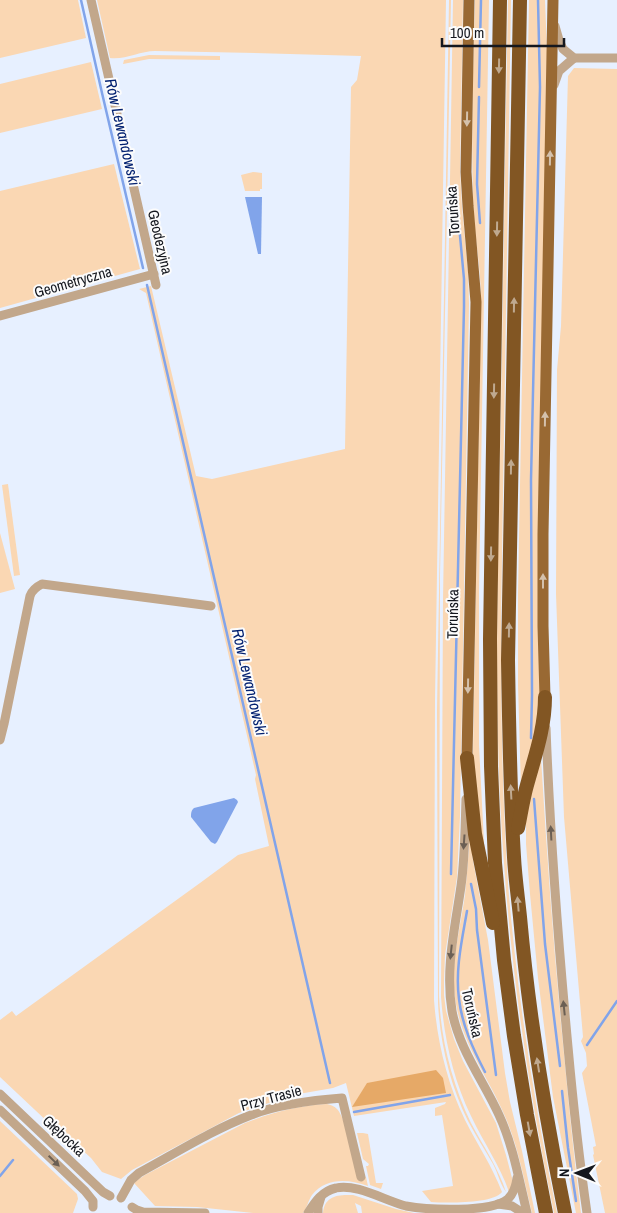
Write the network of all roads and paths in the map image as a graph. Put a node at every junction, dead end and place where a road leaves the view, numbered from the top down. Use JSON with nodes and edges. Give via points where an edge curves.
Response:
{"nodes":[{"id":1,"x":91,"y":0,"type":"edge"},
{"id":2,"x":469,"y":0,"type":"edge"},
{"id":3,"x":500,"y":0,"type":"edge"},
{"id":4,"x":520,"y":0,"type":"edge"},
{"id":5,"x":553,"y":6,"type":"edge"},
{"id":6,"x":574,"y":58,"type":"junction"},
{"id":7,"x":617,"y":58,"type":"edge"},
{"id":8,"x":551,"y":100,"type":"junction"},
{"id":9,"x":154,"y":274,"type":"junction"},
{"id":10,"x":156,"y":285,"type":"dead end"},
{"id":11,"x":0,"y":316,"type":"edge"},
{"id":12,"x":211,"y":606,"type":"dead end"},
{"id":13,"x":545,"y":697,"type":"junction"},
{"id":14,"x":0,"y":740,"type":"edge"},
{"id":15,"x":467,"y":758,"type":"junction"},
{"id":16,"x":514,"y":858,"type":"junction"},
{"id":17,"x":504,"y":960,"type":"junction"},
{"id":18,"x":0,"y":1094,"type":"edge"},
{"id":19,"x":0,"y":1110,"type":"edge"},
{"id":20,"x":516,"y":1168,"type":"junction"},
{"id":21,"x":361,"y":1178,"type":"dead end"},
{"id":22,"x":322,"y":1194,"type":"junction"},
{"id":23,"x":110,"y":1196,"type":"junction"},
{"id":24,"x":121,"y":1198,"type":"junction"},
{"id":25,"x":498,"y":1204,"type":"junction"},
{"id":26,"x":92,"y":1210,"type":"edge"},
{"id":27,"x":133,"y":1210,"type":"edge"},
{"id":28,"x":205,"y":1213,"type":"edge"},
{"id":29,"x":308,"y":1213,"type":"edge"},
{"id":30,"x":318,"y":1213,"type":"edge"},
{"id":31,"x":523,"y":1213,"type":"edge"},
{"id":32,"x":527,"y":1213,"type":"edge"},
{"id":33,"x":546,"y":1213,"type":"edge"},
{"id":34,"x":566,"y":1213,"type":"edge"},
{"id":35,"x":587,"y":1213,"type":"edge"}],
"edges":[{"from":1,"to":9,"type":"street","name":"Geodezyjna"},
{"from":2,"to":15,"type":"main road","name":"Toruńska","one_way":true,"via":[[466,172],[476,302]]},
{"from":3,"to":17,"type":"highway","one_way":true,"via":[[490,638],[495,863]]},
{"from":16,"to":4,"type":"highway","one_way":true,"via":[[508,660]]},
{"from":5,"to":6,"type":"street","via":[[559,40],[563,49]]},
{"from":5,"to":8,"type":"main road"},
{"from":6,"to":7,"type":"street"},
{"from":6,"to":8,"type":"street","via":[[559,71]]},
{"from":13,"to":8,"type":"main road","one_way":true,"via":[[542,534]]},
{"from":9,"to":10,"type":"street","name":"Geodezyjna"},
{"from":9,"to":11,"type":"street","name":"Geometryczna"},
{"from":12,"to":14,"type":"street","via":[[42,584],[36,587],[31,591]]},
{"from":13,"to":16,"type":"highway","via":[[544,719]]},
{"from":35,"to":13,"type":"street","one_way":true,"via":[[562,985],[552,861]]},
{"from":15,"to":17,"type":"highway","via":[[475,834]]},
{"from":15,"to":20,"type":"street","name":"Toruńska","one_way":true,"via":[[462,877],[451,948],[450,1000],[460,1039],[499,1116]]},
{"from":34,"to":16,"type":"highway","one_way":true,"via":[[533,1034]]},
{"from":17,"to":33,"type":"highway","one_way":true,"via":[[527,1115]]},
{"from":18,"to":23,"type":"street","name":"Głębocka"},
{"from":19,"to":26,"type":"street","name":"Głębocka","one_way":true,"via":[[85,1191],[93,1201]]},
{"from":20,"to":25,"type":"street","via":[[514,1192]]},
{"from":20,"to":32,"type":"street","name":"Toruńska"},
{"from":21,"to":24,"type":"street","name":"Przy Trasie","via":[[342,1098],[324,1099],[253,1114],[222,1128],[139,1173],[130,1180]]},
{"from":22,"to":25,"type":"street","via":[[335,1188],[353,1188],[395,1203],[441,1210]]},
{"from":22,"to":29,"type":"street"},
{"from":22,"to":30,"type":"street"},
{"from":23,"to":24,"type":"street"},
{"from":23,"to":26,"type":"street","via":[[100,1200]]},
{"from":24,"to":27,"type":"street"},
{"from":25,"to":31,"type":"street","via":[[512,1206]]},
{"from":27,"to":28,"type":"street"}]}
